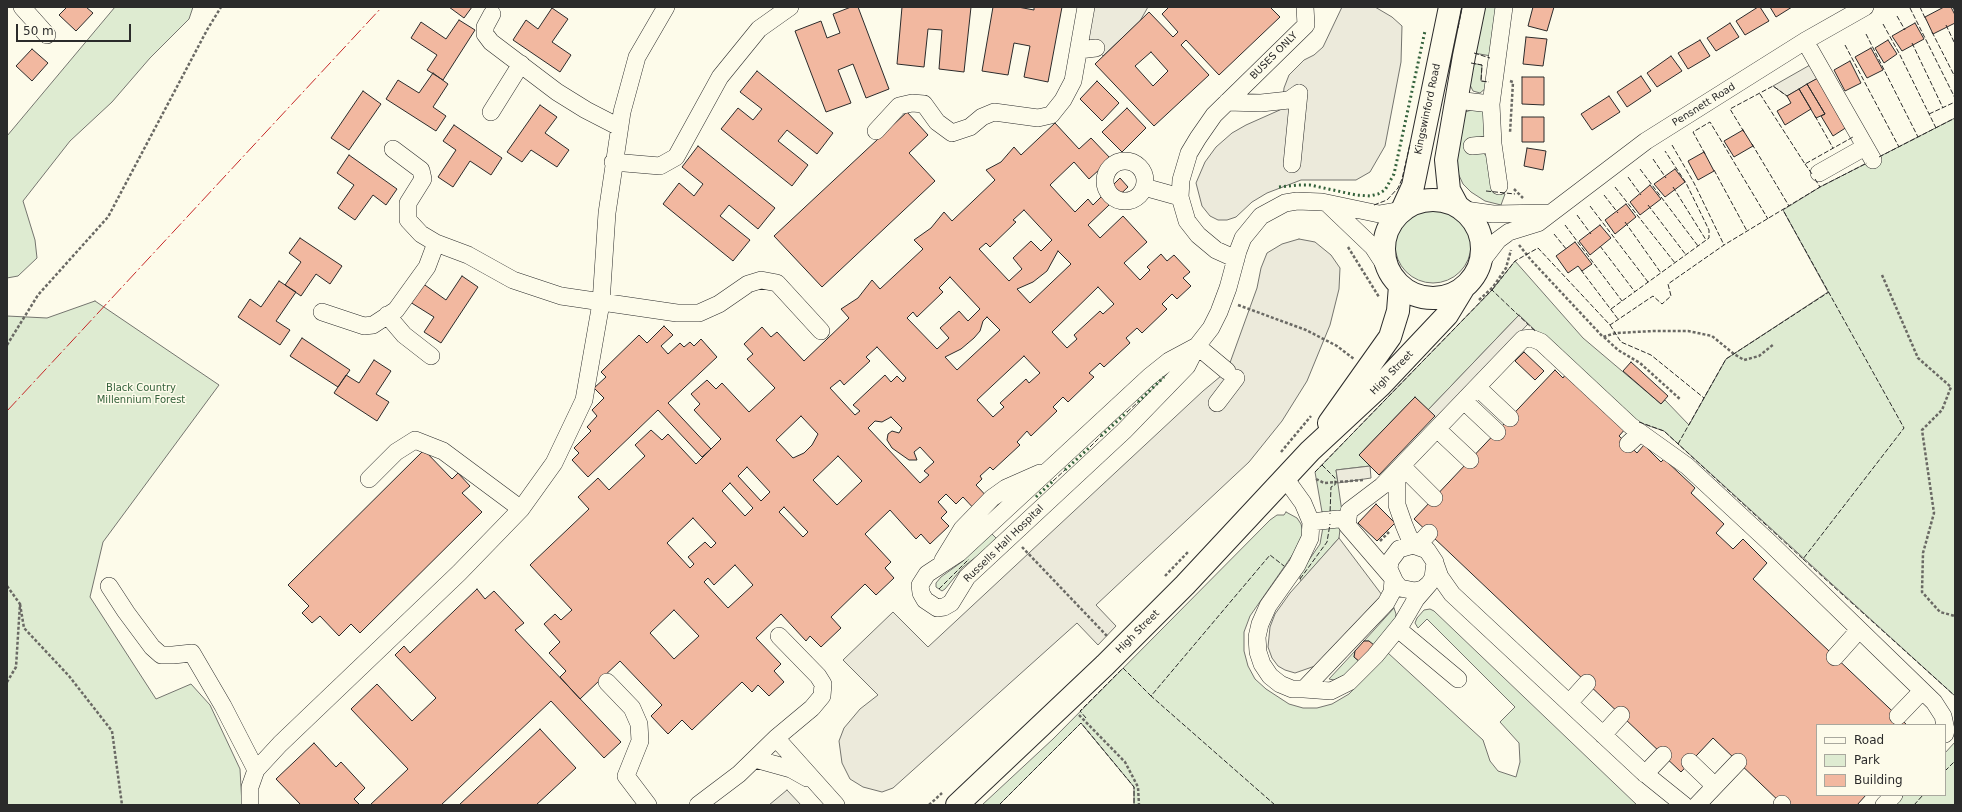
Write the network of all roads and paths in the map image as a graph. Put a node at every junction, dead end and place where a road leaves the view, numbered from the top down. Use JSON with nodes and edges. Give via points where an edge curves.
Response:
{"nodes":[{"id":1,"x":22,"y":7,"type":"edge"},
{"id":2,"x":221,"y":7,"type":"edge"},
{"id":3,"x":666,"y":7,"type":"edge"},
{"id":4,"x":790,"y":7,"type":"edge"},
{"id":5,"x":1086,"y":7,"type":"edge"},
{"id":6,"x":1305,"y":7,"type":"edge"},
{"id":7,"x":1438,"y":7,"type":"edge"},
{"id":8,"x":1450,"y":7,"type":"edge"},
{"id":9,"x":1474,"y":7,"type":"edge"},
{"id":10,"x":1504,"y":7,"type":"edge"},
{"id":11,"x":1865,"y":7,"type":"edge"},
{"id":12,"x":492,"y":14,"type":"dead end"},
{"id":13,"x":1444,"y":31,"type":"junction"},
{"id":14,"x":47,"y":35,"type":"dead end"},
{"id":15,"x":1805,"y":42,"type":"junction"},
{"id":16,"x":1096,"y":48,"type":"dead end"},
{"id":17,"x":1079,"y":50,"type":"junction"},
{"id":18,"x":521,"y":64,"type":"junction"},
{"id":19,"x":1456,"y":100,"type":"junction"},
{"id":20,"x":1227,"y":102,"type":"junction"},
{"id":21,"x":1491,"y":104,"type":"junction"},
{"id":22,"x":491,"y":112,"type":"dead end"},
{"id":23,"x":619,"y":127,"type":"junction"},
{"id":24,"x":876,"y":131,"type":"dead end"},
{"id":25,"x":1493,"y":144,"type":"junction"},
{"id":26,"x":1472,"y":146,"type":"dead end"},
{"id":27,"x":393,"y":149,"type":"dead end"},
{"id":28,"x":613,"y":162,"type":"junction"},
{"id":29,"x":1292,"y":164,"type":"dead end"},
{"id":30,"x":1818,"y":173,"type":"dead end"},
{"id":31,"x":1499,"y":186,"type":"dead end"},
{"id":32,"x":1144,"y":187,"type":"dead end"},
{"id":33,"x":1180,"y":197,"type":"junction"},
{"id":34,"x":1329,"y":205,"type":"junction"},
{"id":35,"x":1461,"y":208,"type":"junction"},
{"id":36,"x":1402,"y":210,"type":"junction"},
{"id":37,"x":1550,"y":213,"type":"junction"},
{"id":38,"x":1514,"y":231,"type":"junction"},
{"id":39,"x":436,"y":243,"type":"junction"},
{"id":40,"x":1348,"y":246,"type":"dead end"},
{"id":41,"x":1236,"y":259,"type":"junction"},
{"id":42,"x":1481,"y":262,"type":"junction"},
{"id":43,"x":1882,"y":275,"type":"dead end"},
{"id":44,"x":1396,"y":281,"type":"junction"},
{"id":45,"x":1464,"y":287,"type":"junction"},
{"id":46,"x":1380,"y":299,"type":"dead end"},
{"id":47,"x":1224,"y":300,"type":"junction"},
{"id":48,"x":601,"y":303,"type":"junction"},
{"id":49,"x":322,"y":312,"type":"dead end"},
{"id":50,"x":387,"y":315,"type":"junction"},
{"id":51,"x":822,"y":331,"type":"dead end"},
{"id":52,"x":1603,"y":337,"type":"junction"},
{"id":53,"x":1774,"y":344,"type":"dead end"},
{"id":54,"x":7,"y":345,"type":"edge"},
{"id":55,"x":1197,"y":346,"type":"junction"},
{"id":56,"x":1359,"y":353,"type":"dead end"},
{"id":57,"x":431,"y":356,"type":"dead end"},
{"id":58,"x":1355,"y":360,"type":"junction"},
{"id":59,"x":1351,"y":366,"type":"dead end"},
{"id":60,"x":1477,"y":387,"type":"junction"},
{"id":61,"x":1681,"y":400,"type":"dead end"},
{"id":62,"x":1464,"y":401,"type":"junction"},
{"id":63,"x":1217,"y":403,"type":"dead end"},
{"id":64,"x":1315,"y":411,"type":"dead end"},
{"id":65,"x":1510,"y":418,"type":"dead end"},
{"id":66,"x":1437,"y":429,"type":"junction"},
{"id":67,"x":1496,"y":432,"type":"dead end"},
{"id":68,"x":1310,"y":450,"type":"junction"},
{"id":69,"x":1278,"y":456,"type":"dead end"},
{"id":70,"x":1470,"y":460,"type":"dead end"},
{"id":71,"x":1402,"y":466,"type":"junction"},
{"id":72,"x":1285,"y":478,"type":"junction"},
{"id":73,"x":369,"y":479,"type":"dead end"},
{"id":74,"x":1434,"y":498,"type":"dead end"},
{"id":75,"x":521,"y":509,"type":"junction"},
{"id":76,"x":1345,"y":518,"type":"junction"},
{"id":77,"x":1311,"y":522,"type":"junction"},
{"id":78,"x":1403,"y":523,"type":"junction"},
{"id":79,"x":1429,"y":533,"type":"dead end"},
{"id":80,"x":1011,"y":536,"type":"junction"},
{"id":81,"x":1364,"y":546,"type":"junction"},
{"id":82,"x":1417,"y":546,"type":"junction"},
{"id":83,"x":1189,"y":552,"type":"dead end"},
{"id":84,"x":1435,"y":562,"type":"junction"},
{"id":85,"x":1392,"y":578,"type":"junction"},
{"id":86,"x":1162,"y":580,"type":"dead end"},
{"id":87,"x":1429,"y":584,"type":"junction"},
{"id":88,"x":7,"y":586,"type":"edge"},
{"id":89,"x":109,"y":586,"type":"dead end"},
{"id":90,"x":1452,"y":594,"type":"junction"},
{"id":91,"x":20,"y":604,"type":"junction"},
{"id":92,"x":1407,"y":615,"type":"junction"},
{"id":93,"x":1955,"y":616,"type":"edge"},
{"id":94,"x":1398,"y":629,"type":"junction"},
{"id":95,"x":1859,"y":630,"type":"junction"},
{"id":96,"x":1112,"y":631,"type":"dead end"},
{"id":97,"x":779,"y":636,"type":"dead end"},
{"id":98,"x":1107,"y":636,"type":"junction"},
{"id":99,"x":1102,"y":641,"type":"dead end"},
{"id":100,"x":1835,"y":657,"type":"dead end"},
{"id":101,"x":1458,"y":679,"type":"dead end"},
{"id":102,"x":7,"y":682,"type":"edge"},
{"id":103,"x":607,"y":682,"type":"dead end"},
{"id":104,"x":1587,"y":683,"type":"dead end"},
{"id":105,"x":1304,"y":689,"type":"junction"},
{"id":106,"x":1922,"y":691,"type":"junction"},
{"id":107,"x":1569,"y":703,"type":"junction"},
{"id":108,"x":1077,"y":713,"type":"dead end"},
{"id":109,"x":1621,"y":715,"type":"dead end"},
{"id":110,"x":1898,"y":716,"type":"dead end"},
{"id":111,"x":1945,"y":724,"type":"edge"},
{"id":112,"x":1603,"y":735,"type":"junction"},
{"id":113,"x":776,"y":738,"type":"junction"},
{"id":114,"x":1663,"y":755,"type":"dead end"},
{"id":115,"x":755,"y":759,"type":"junction"},
{"id":116,"x":1690,"y":762,"type":"dead end"},
{"id":117,"x":1738,"y":762,"type":"dead end"},
{"id":118,"x":256,"y":770,"type":"junction"},
{"id":119,"x":1645,"y":774,"type":"junction"},
{"id":120,"x":1715,"y":786,"type":"junction"},
{"id":121,"x":821,"y":788,"type":"junction"},
{"id":122,"x":1893,"y":796,"type":"edge"},
{"id":123,"x":952,"y":797,"type":"edge"},
{"id":124,"x":122,"y":805,"type":"edge"},
{"id":125,"x":250,"y":805,"type":"edge"},
{"id":126,"x":648,"y":805,"type":"edge"},
{"id":127,"x":698,"y":805,"type":"edge"},
{"id":128,"x":836,"y":805,"type":"edge"},
{"id":129,"x":929,"y":805,"type":"edge"},
{"id":130,"x":1139,"y":805,"type":"edge"},
{"id":131,"x":1684,"y":805,"type":"edge"},
{"id":132,"x":1697,"y":805,"type":"edge"},
{"id":133,"x":1884,"y":805,"type":"edge"}],
"edges":[{"from":1,"to":14,"type":"street"},
{"from":2,"to":54,"type":"path","via":[[108,217],[38,296]]},
{"from":3,"to":23,"type":"street","via":[[637,57]]},
{"from":4,"to":28,"type":"street","via":[[759,29],[720,77],[676,157],[660,166]]},
{"from":5,"to":17,"type":"street"},
{"from":6,"to":20,"type":"street","name":"BUSES ONLY","via":[[1306,25]]},
{"from":7,"to":13,"type":"street"},
{"from":8,"to":13,"type":"main road","name":"Kingswinford Road"},
{"from":9,"to":19,"type":"main road"},
{"from":10,"to":21,"type":"street"},
{"from":11,"to":15,"type":"street","name":"Pensnett Road"},
{"from":12,"to":18,"type":"street","via":[[485,27],[485,34]]},
{"from":13,"to":36,"type":"main road","name":"Kingswinford Road","via":[[1413,186]]},
{"from":15,"to":30,"type":"street","via":[[1869,154]]},
{"from":15,"to":37,"type":"street","name":"Pensnett Road","via":[[1646,141]]},
{"from":16,"to":17,"type":"street"},
{"from":17,"to":24,"type":"street","via":[[1073,81],[1051,115],[1038,118],[994,112],[982,117],[970,127],[952,133],[937,122],[924,104],[912,103],[899,106]]},
{"from":18,"to":22,"type":"street"},
{"from":18,"to":23,"type":"street","via":[[586,110]]},
{"from":19,"to":21,"type":"street"},
{"from":19,"to":35,"type":"main road","via":[[1446,160],[1449,190]]},
{"from":20,"to":29,"type":"street","via":[[1261,103],[1289,100],[1299,93]]},
{"from":20,"to":33,"type":"street","name":"BUSES ONLY","via":[[1214,115],[1189,153],[1181,180]]},
{"from":21,"to":25,"type":"street"},
{"from":23,"to":28,"type":"street"},
{"from":25,"to":26,"type":"street"},
{"from":25,"to":31,"type":"street"},
{"from":27,"to":39,"type":"street","via":[[421,170],[422,179],[408,203],[408,220],[421,234]]},
{"from":28,"to":48,"type":"street"},
{"from":32,"to":33,"type":"street"},
{"from":33,"to":41,"type":"street","via":[[1187,221],[1198,234],[1216,250]]},
{"from":34,"to":36,"type":"street","name":"Russells Hall Hospital","via":[[1379,214]]},
{"from":34,"to":41,"type":"street","name":"Russells Hall Hospital","via":[[1297,200],[1272,209],[1261,216],[1243,238]]},
{"from":34,"to":44,"type":"street","via":[[1373,247]]},
{"from":35,"to":36,"type":"main road","via":[[1441,200],[1425,200],[1413,203]]},
{"from":35,"to":37,"type":"street","via":[[1493,214]]},
{"from":35,"to":42,"type":"main road","via":[[1473,219],[1482,237]]},
{"from":36,"to":44,"type":"main road","via":[[1393,220],[1384,241],[1385,259]]},
{"from":37,"to":38,"type":"street","name":"Pensnett Road","via":[[1538,223]]},
{"from":38,"to":42,"type":"street","name":"Pensnett Road","via":[[1498,240]]},
{"from":38,"to":52,"type":"path","via":[[1519,246]]},
{"from":39,"to":48,"type":"street","via":[[468,255],[513,280],[561,296]]},
{"from":39,"to":50,"type":"street","via":[[427,267],[396,310]]},
{"from":40,"to":46,"type":"path"},
{"from":41,"to":47,"type":"street","name":"Russells Hall Hospital"},
{"from":42,"to":45,"type":"main road","via":[[1475,275]]},
{"from":43,"to":93,"type":"path","via":[[1918,358],[1951,387],[1942,410],[1922,430],[1934,513],[1923,553],[1922,592],[1940,612]]},
{"from":44,"to":45,"type":"main road","via":[[1411,293],[1432,298],[1453,294]]},
{"from":44,"to":68,"type":"main road","name":"High Street","via":[[1398,311],[1390,337]]},
{"from":45,"to":68,"type":"main road","name":"High Street","via":[[1447,315],[1380,386]]},
{"from":47,"to":55,"type":"street","name":"Russells Hall Hospital","via":[[1211,328]]},
{"from":47,"to":58,"type":"path","via":[[1306,330],[1337,346]]},
{"from":48,"to":51,"type":"street","via":[[677,313],[699,313],[719,304],[748,284],[761,280],[777,284]]},
{"from":48,"to":75,"type":"street","via":[[584,400],[554,464]]},
{"from":49,"to":50,"type":"street","via":[[364,326],[373,324]]},
{"from":50,"to":57,"type":"street","via":[[404,334]]},
{"from":52,"to":53,"type":"path","via":[[1616,333],[1654,330],[1688,331],[1712,336],[1744,360],[1759,356]]},
{"from":52,"to":61,"type":"path","via":[[1618,350],[1640,363]]},
{"from":55,"to":63,"type":"street","via":[[1232,374]]},
{"from":55,"to":80,"type":"street","name":"Russells Hall Hospital","via":[[1187,366],[1155,400]]},
{"from":55,"to":80,"type":"street","name":"Russells Hall Hospital","via":[[1149,377],[959,553],[927,574],[920,585],[924,600],[937,608],[951,603],[967,577]]},
{"from":56,"to":58,"type":"path"},
{"from":58,"to":59,"type":"path"},
{"from":60,"to":62,"type":"street"},
{"from":60,"to":65,"type":"street"},
{"from":60,"to":95,"type":"street","via":[[1523,339],[1531,338],[1541,342],[1634,438],[1684,470]]},
{"from":62,"to":66,"type":"street"},
{"from":62,"to":67,"type":"street"},
{"from":64,"to":69,"type":"path"},
{"from":66,"to":70,"type":"street"},
{"from":66,"to":71,"type":"street"},
{"from":68,"to":72,"type":"main road","name":"High Street"},
{"from":71,"to":74,"type":"street"},
{"from":71,"to":76,"type":"street"},
{"from":71,"to":78,"type":"street","via":[[1397,480],[1397,506]]},
{"from":72,"to":77,"type":"street","via":[[1303,503]]},
{"from":72,"to":123,"type":"main road","name":"High Street","via":[[1180,590],[1043,725]]},
{"from":73,"to":75,"type":"street","via":[[396,452],[415,440],[443,451]]},
{"from":75,"to":118,"type":"street","via":[[459,573]]},
{"from":76,"to":77,"type":"street"},
{"from":76,"to":81,"type":"street"},
{"from":77,"to":105,"type":"street","via":[[1310,538],[1305,550],[1268,606],[1257,637],[1262,664],[1270,676],[1292,689]]},
{"from":78,"to":81,"type":"path","via":[[1398,522],[1377,544],[1373,540]]},
{"from":78,"to":82,"type":"street","via":[[1409,537]]},
{"from":79,"to":82,"type":"street"},
{"from":80,"to":98,"type":"path"},
{"from":81,"to":85,"type":"street"},
{"from":82,"to":84,"type":"street","via":[[1426,550]]},
{"from":82,"to":85,"type":"street","via":[[1406,546],[1394,555],[1390,561]]},
{"from":83,"to":86,"type":"path"},
{"from":84,"to":87,"type":"street","via":[[1433,578]]},
{"from":84,"to":90,"type":"street","via":[[1440,577]]},
{"from":85,"to":87,"type":"street","via":[[1400,588],[1407,590],[1423,589]]},
{"from":85,"to":105,"type":"street","via":[[1392,592],[1386,604]]},
{"from":87,"to":92,"type":"street"},
{"from":88,"to":91,"type":"path"},
{"from":89,"to":118,"type":"street","via":[[152,646],[161,654],[192,652]]},
{"from":90,"to":92,"type":"street","via":[[1444,592],[1428,596]]},
{"from":90,"to":107,"type":"street"},
{"from":91,"to":102,"type":"path","via":[[16,667]]},
{"from":91,"to":124,"type":"path","via":[[24,628],[69,676],[112,731]]},
{"from":92,"to":94,"type":"street"},
{"from":94,"to":101,"type":"street"},
{"from":94,"to":105,"type":"street","via":[[1349,682],[1331,691]]},
{"from":95,"to":100,"type":"street"},
{"from":95,"to":106,"type":"street"},
{"from":96,"to":98,"type":"path"},
{"from":97,"to":113,"type":"street","via":[[823,684],[822,696],[812,708]]},
{"from":98,"to":99,"type":"path"},
{"from":103,"to":126,"type":"street","via":[[632,708],[639,724],[640,740],[626,776]]},
{"from":104,"to":107,"type":"street"},
{"from":106,"to":110,"type":"street"},
{"from":106,"to":111,"type":"street","via":[[1934,702]]},
{"from":107,"to":112,"type":"street"},
{"from":108,"to":130,"type":"path","via":[[1125,762],[1138,787]]},
{"from":109,"to":112,"type":"street"},
{"from":112,"to":119,"type":"street"},
{"from":113,"to":115,"type":"street"},
{"from":113,"to":121,"type":"street"},
{"from":114,"to":119,"type":"street"},
{"from":115,"to":121,"type":"street","via":[[791,768]]},
{"from":115,"to":127,"type":"street"},
{"from":116,"to":120,"type":"street"},
{"from":117,"to":120,"type":"street"},
{"from":118,"to":125,"type":"street","via":[[250,787]]},
{"from":119,"to":131,"type":"street"},
{"from":120,"to":132,"type":"street"},
{"from":121,"to":128,"type":"street"},
{"from":122,"to":133,"type":"street"},
{"from":123,"to":129,"type":"path"}]}
